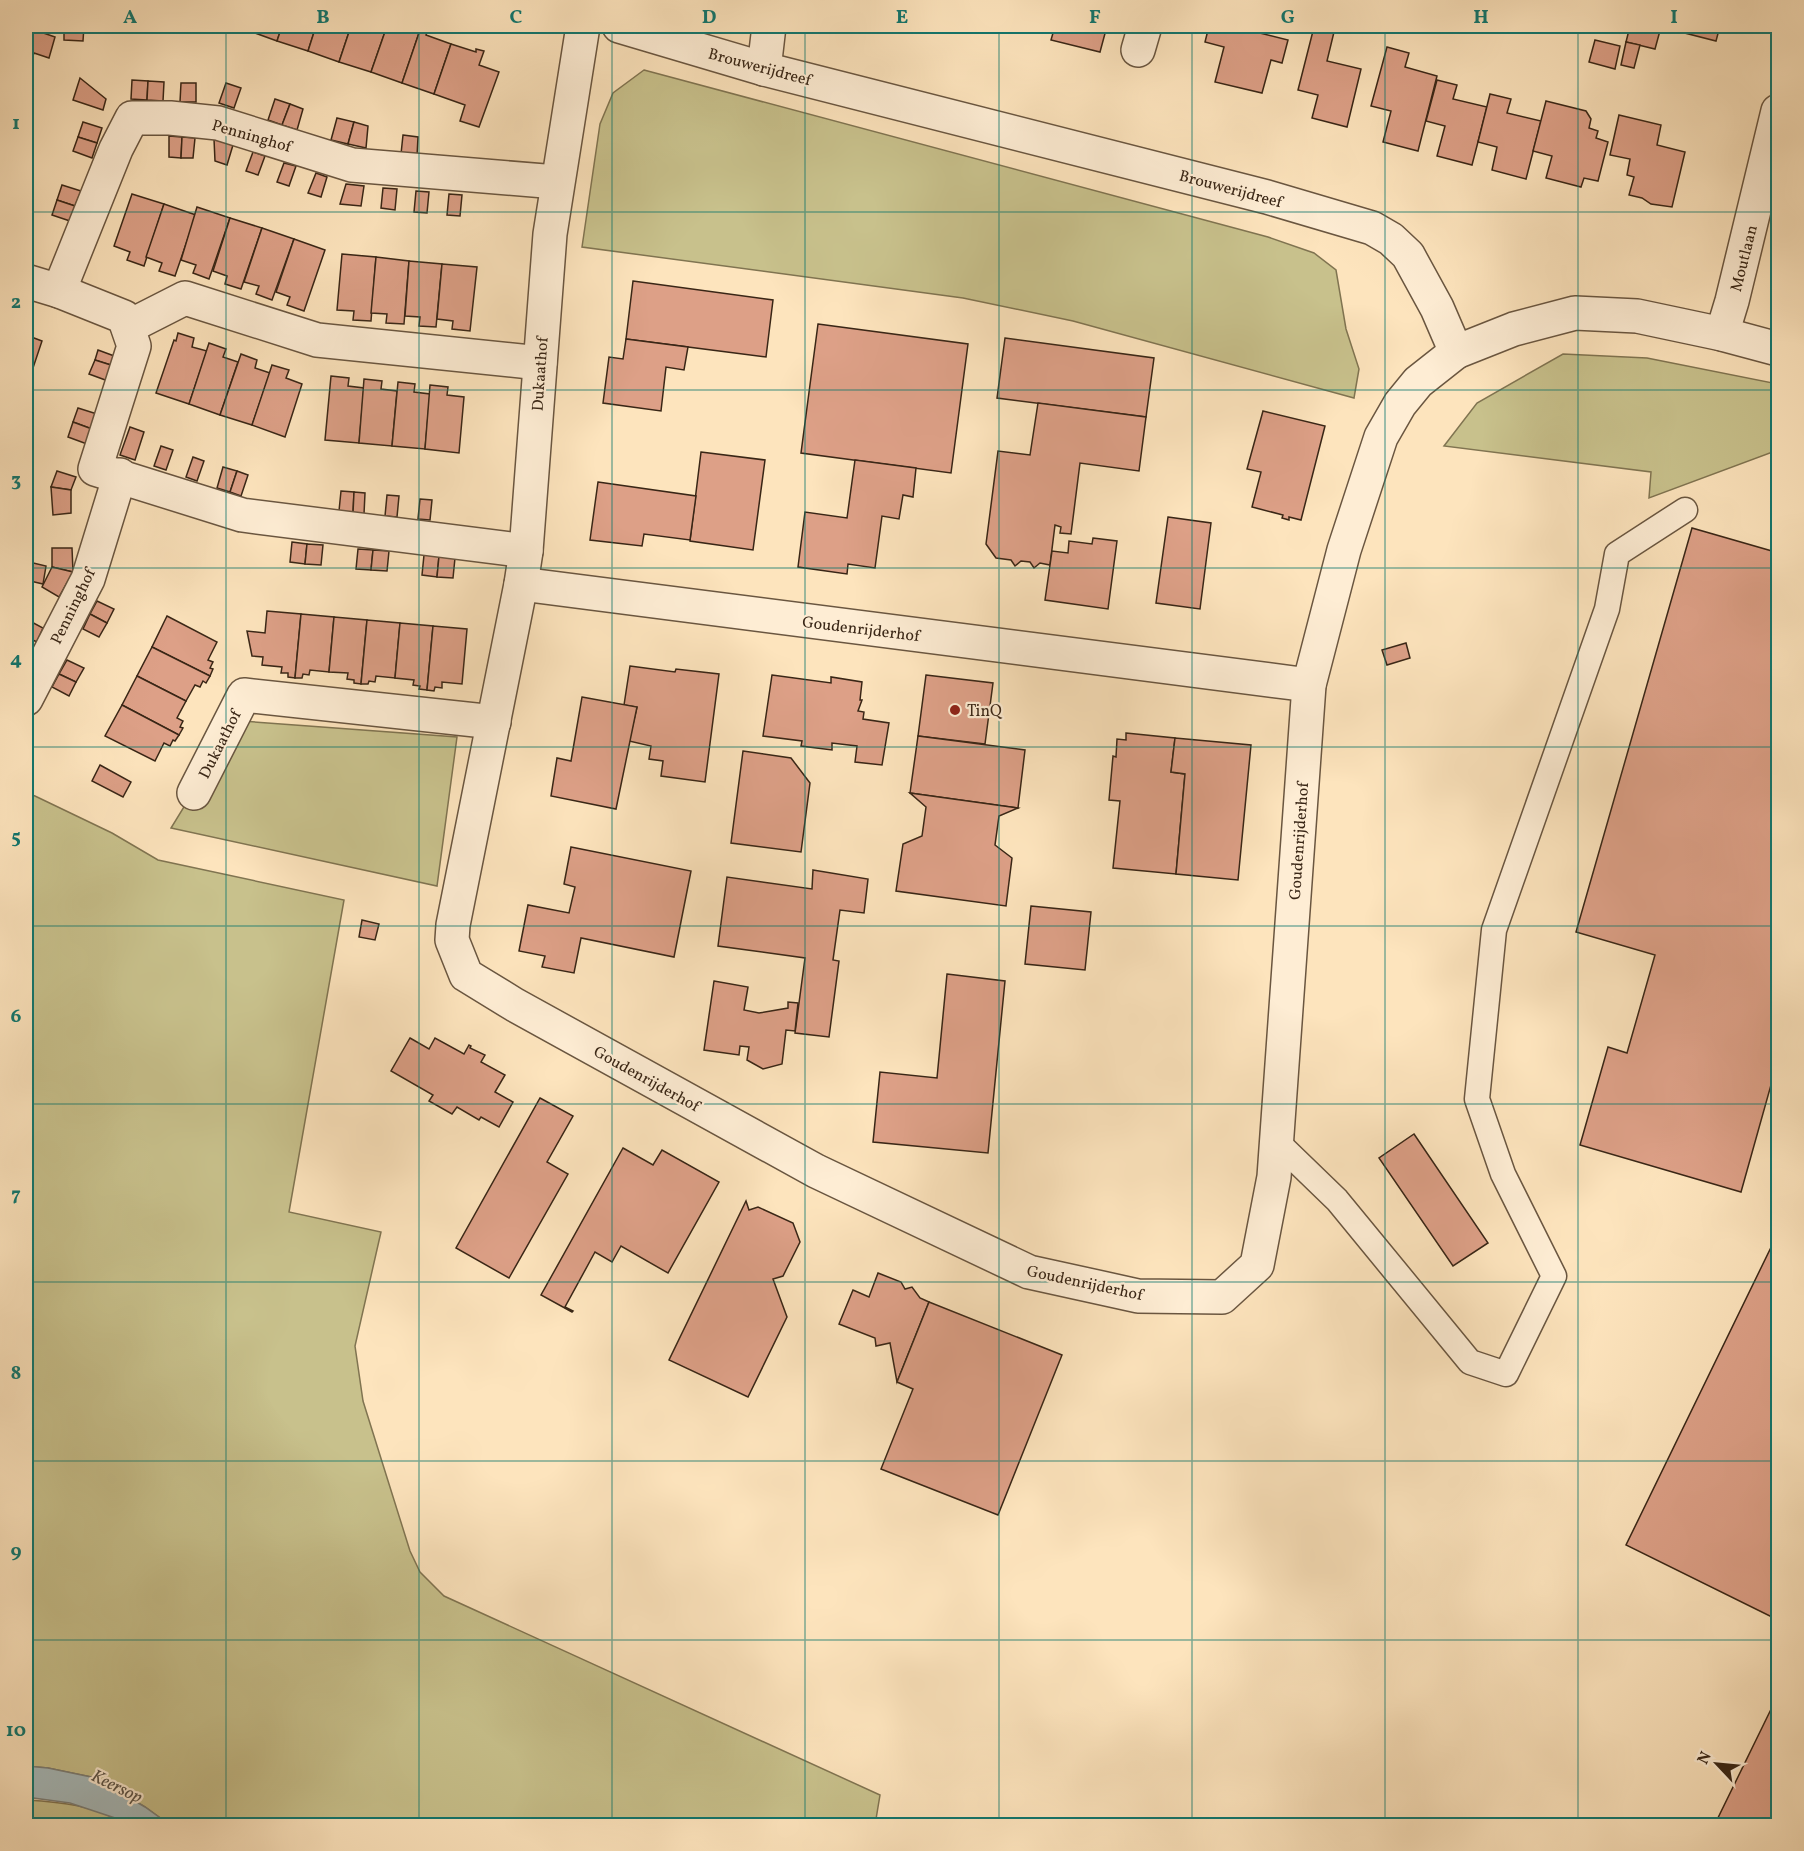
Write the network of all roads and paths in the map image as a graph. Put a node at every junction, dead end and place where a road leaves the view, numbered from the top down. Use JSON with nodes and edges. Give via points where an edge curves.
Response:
{"nodes":[{"id":1,"x":583,"y":26,"type":"edge"},
{"id":2,"x":619,"y":26,"type":"edge"},
{"id":3,"x":769,"y":26,"type":"edge"},
{"id":4,"x":764,"y":69,"type":"junction"},
{"id":5,"x":1779,"y":111,"type":"edge"},
{"id":6,"x":557,"y":182,"type":"junction"},
{"id":7,"x":26,"y":281,"type":"edge"},
{"id":8,"x":59,"y":291,"type":"junction"},
{"id":9,"x":128,"y":327,"type":"junction"},
{"id":10,"x":1722,"y":333,"type":"junction"},
{"id":11,"x":1779,"y":349,"type":"edge"},
{"id":12,"x":1456,"y":352,"type":"junction"},
{"id":13,"x":540,"y":363,"type":"junction"},
{"id":14,"x":120,"y":475,"type":"junction"},
{"id":15,"x":1685,"y":510,"type":"dead end"},
{"id":16,"x":526,"y":551,"type":"junction"},
{"id":17,"x":521,"y":584,"type":"junction"},
{"id":18,"x":1309,"y":686,"type":"junction"},
{"id":19,"x":26,"y":699,"type":"edge"},
{"id":20,"x":494,"y":722,"type":"junction"},
{"id":21,"x":194,"y":793,"type":"dead end"},
{"id":22,"x":452,"y":940,"type":"joint"},
{"id":23,"x":1277,"y":1142,"type":"junction"}],
"edges":[{"from":1,"to":6,"type":"street","name":"Dukaathof"},
{"from":2,"to":4,"type":"street","name":"Brouwerijdreef"},
{"from":3,"to":4,"type":"street"},
{"from":4,"to":12,"type":"street","name":"Brouwerijdreef","via":[[1267,197],[1372,228],[1408,255]]},
{"from":5,"to":10,"type":"street","name":"Moutlaan"},
{"from":6,"to":8,"type":"street","name":"Penninghof","via":[[352,165],[218,123],[132,118]]},
{"from":6,"to":13,"type":"street","name":"Dukaathof"},
{"from":7,"to":8,"type":"street"},
{"from":8,"to":9,"type":"street","via":[[124,317]]},
{"from":9,"to":13,"type":"street","via":[[185,298],[317,340]]},
{"from":9,"to":14,"type":"street","via":[[134,346],[95,469]]},
{"from":10,"to":11,"type":"street"},
{"from":10,"to":12,"type":"street","via":[[1637,316],[1575,313],[1514,328]]},
{"from":12,"to":18,"type":"street","name":"Goudenrijderhof","via":[[1418,382],[1381,437],[1344,550]]},
{"from":13,"to":16,"type":"street","name":"Dukaathof"},
{"from":14,"to":16,"type":"street","via":[[242,515]]},
{"from":14,"to":19,"type":"street","name":"Penninghof","via":[[88,579]]},
{"from":15,"to":23,"type":"lane","via":[[1617,554],[1607,609],[1494,930],[1477,1099],[1503,1174],[1554,1276],[1506,1374],[1470,1362],[1337,1200]]},
{"from":16,"to":17,"type":"street","name":"Dukaathof"},
{"from":17,"to":18,"type":"street","name":"Goudenrijderhof"},
{"from":17,"to":20,"type":"street","name":"Dukaathof"},
{"from":18,"to":23,"type":"street","name":"Goudenrijderhof"},
{"from":20,"to":21,"type":"street","name":"Dukaathof","via":[[244,695]]},
{"from":20,"to":22,"type":"street","name":"Dukaathof"},
{"from":22,"to":23,"type":"street","name":"Goudenrijderhof","via":[[466,975],[514,1005],[816,1171],[1029,1272],[1138,1296],[1222,1298],[1257,1265]]}]}
